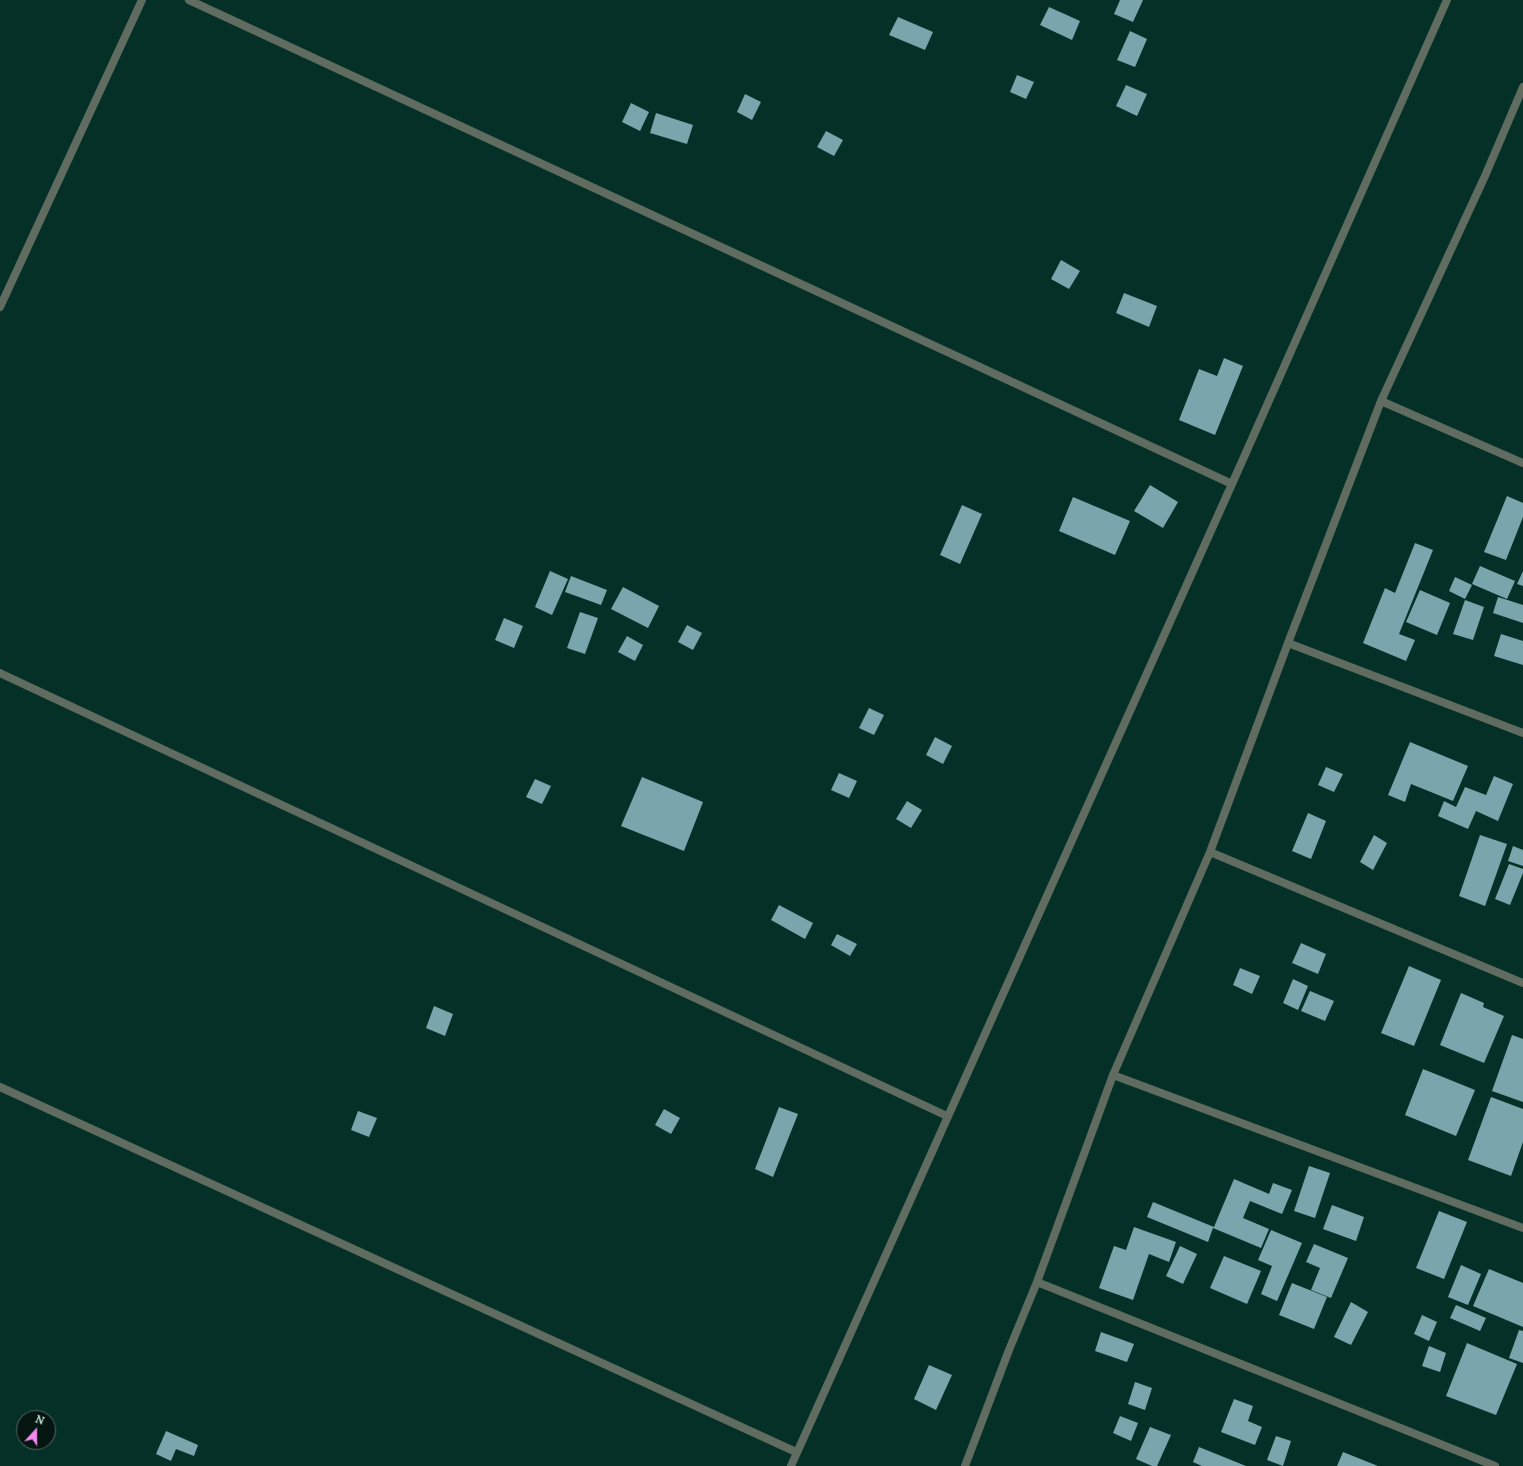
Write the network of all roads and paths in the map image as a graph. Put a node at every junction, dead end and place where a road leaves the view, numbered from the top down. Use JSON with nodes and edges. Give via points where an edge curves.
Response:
{"nodes":[{"id":1,"x":142,"y":0,"type":"edge"},
{"id":2,"x":189,"y":0,"type":"edge"},
{"id":3,"x":1447,"y":0,"type":"edge"},
{"id":4,"x":1523,"y":87,"type":"edge"},
{"id":5,"x":0,"y":307,"type":"edge"},
{"id":6,"x":1381,"y":401,"type":"junction"},
{"id":7,"x":1523,"y":463,"type":"edge"},
{"id":8,"x":1232,"y":484,"type":"junction"},
{"id":9,"x":1288,"y":642,"type":"junction"},
{"id":10,"x":0,"y":673,"type":"edge"},
{"id":11,"x":1523,"y":733,"type":"edge"},
{"id":12,"x":1210,"y":852,"type":"junction"},
{"id":13,"x":1523,"y":984,"type":"edge"},
{"id":14,"x":1114,"y":1074,"type":"junction"},
{"id":15,"x":0,"y":1087,"type":"edge"},
{"id":16,"x":947,"y":1116,"type":"junction"},
{"id":17,"x":1523,"y":1228,"type":"edge"},
{"id":18,"x":1037,"y":1282,"type":"junction"},
{"id":19,"x":796,"y":1452,"type":"junction"},
{"id":20,"x":791,"y":1466,"type":"edge"},
{"id":21,"x":965,"y":1466,"type":"edge"},
{"id":22,"x":1495,"y":1466,"type":"edge"}],
"edges":[{"from":1,"to":5,"type":"street"},
{"from":2,"to":8,"type":"street"},
{"from":3,"to":8,"type":"street"},
{"from":4,"to":6,"type":"street","via":[[1485,176]]},
{"from":6,"to":7,"type":"street"},
{"from":6,"to":9,"type":"street"},
{"from":8,"to":16,"type":"street"},
{"from":9,"to":11,"type":"street"},
{"from":9,"to":12,"type":"street"},
{"from":10,"to":16,"type":"street"},
{"from":12,"to":13,"type":"street"},
{"from":12,"to":14,"type":"street"},
{"from":14,"to":17,"type":"street"},
{"from":14,"to":18,"type":"street"},
{"from":15,"to":19,"type":"street"},
{"from":16,"to":19,"type":"street"},
{"from":18,"to":21,"type":"street"},
{"from":18,"to":22,"type":"street"},
{"from":19,"to":20,"type":"street"}]}
